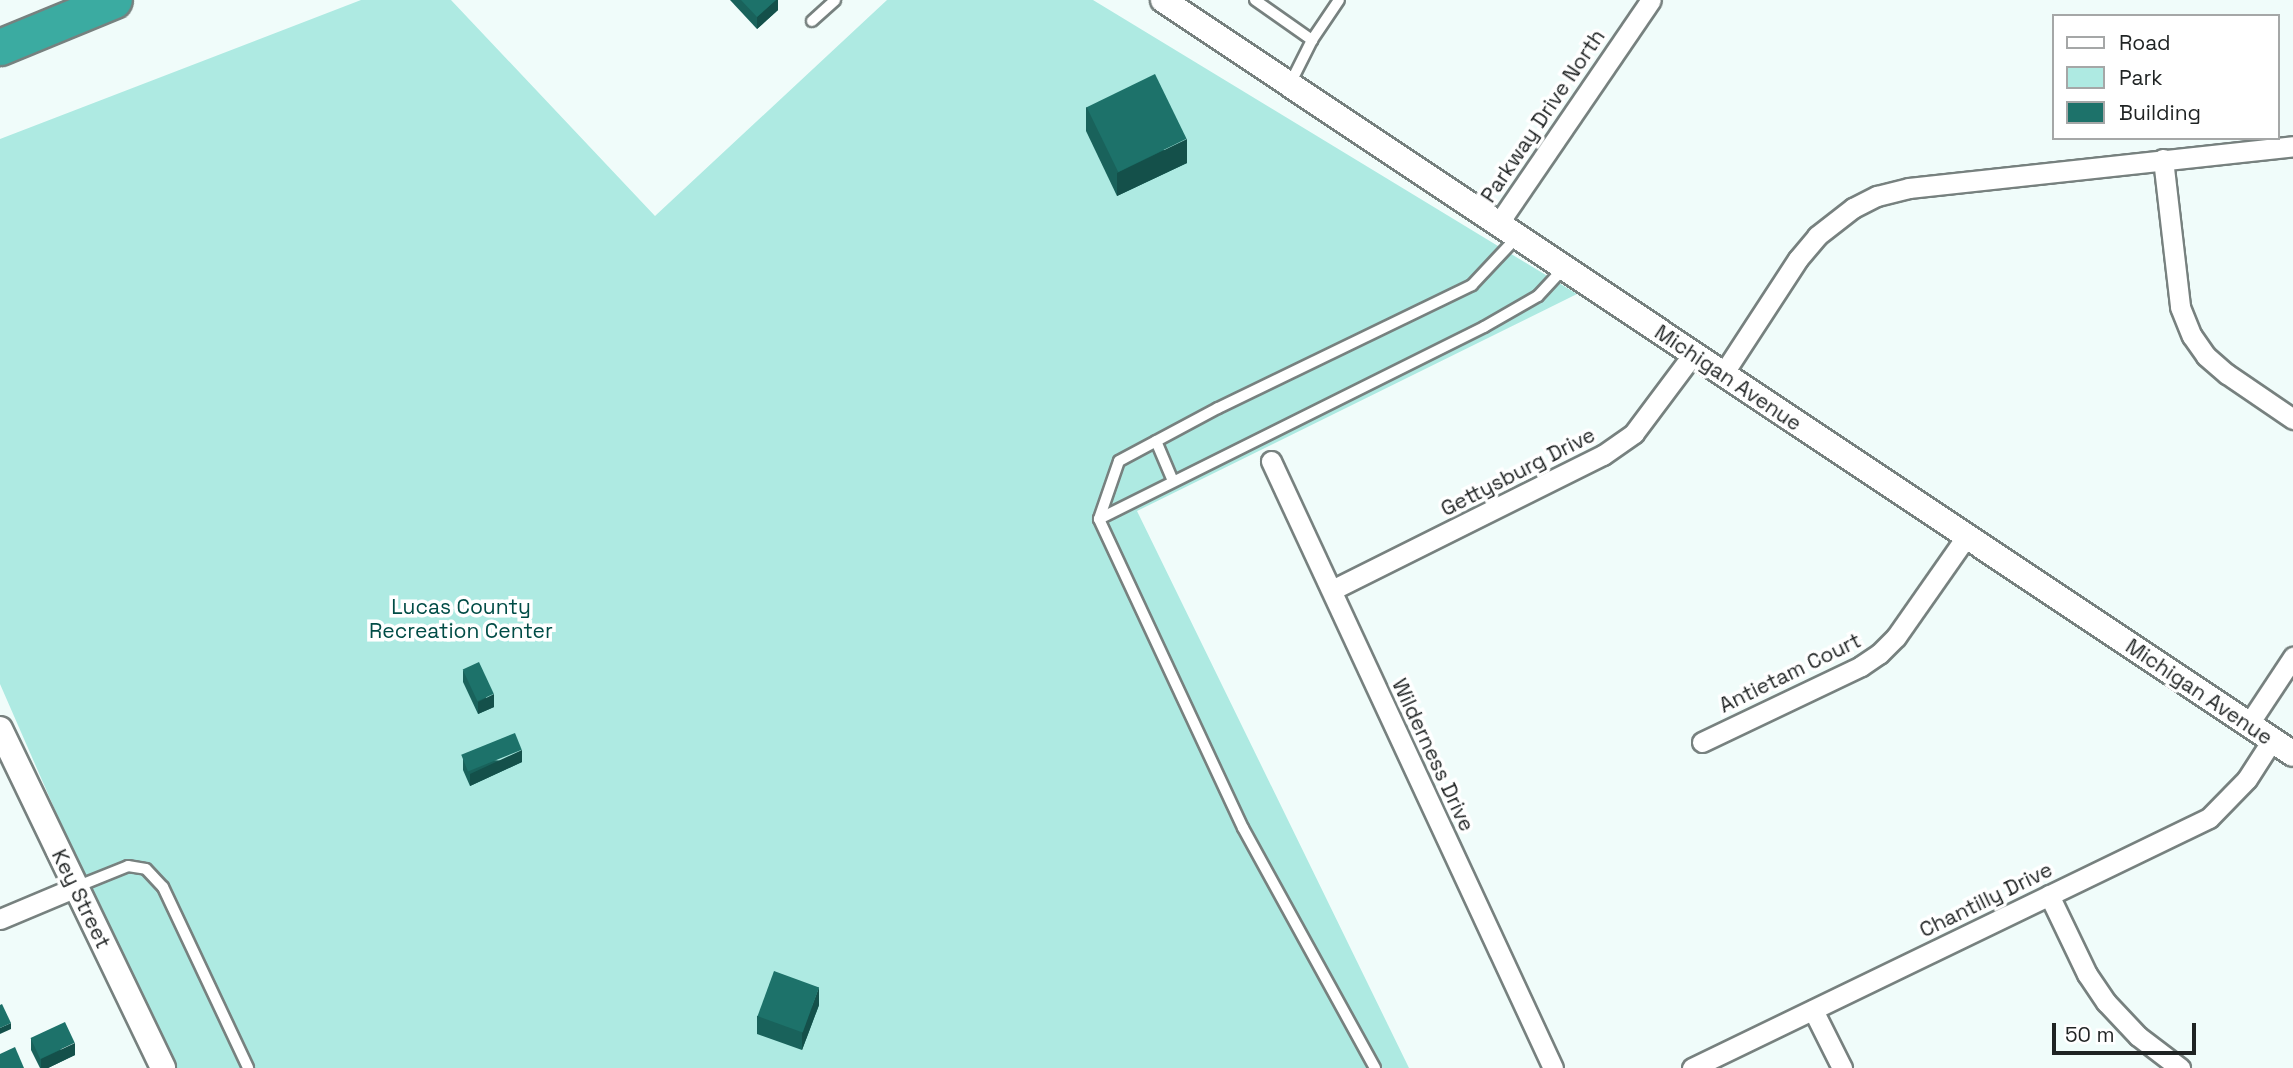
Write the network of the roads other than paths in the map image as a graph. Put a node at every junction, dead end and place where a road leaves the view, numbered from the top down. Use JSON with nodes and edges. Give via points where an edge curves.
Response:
{"nodes":[{"id":1,"x":114,"y":0,"type":"edge"},
{"id":2,"x":835,"y":0,"type":"edge"},
{"id":3,"x":1163,"y":0,"type":"edge"},
{"id":4,"x":1255,"y":0,"type":"edge"},
{"id":5,"x":1339,"y":0,"type":"edge"},
{"id":6,"x":1651,"y":0,"type":"edge"},
{"id":7,"x":812,"y":21,"type":"dead end"},
{"id":8,"x":1312,"y":40,"type":"junction"},
{"id":9,"x":0,"y":47,"type":"edge"},
{"id":10,"x":1289,"y":85,"type":"junction"},
{"id":11,"x":2293,"y":146,"type":"edge"},
{"id":12,"x":2163,"y":159,"type":"junction"},
{"id":13,"x":1508,"y":230,"type":"junction"},
{"id":14,"x":1564,"y":268,"type":"junction"},
{"id":15,"x":1693,"y":354,"type":"junction"},
{"id":16,"x":1723,"y":374,"type":"junction"},
{"id":17,"x":2293,"y":419,"type":"edge"},
{"id":18,"x":1156,"y":441,"type":"junction"},
{"id":19,"x":1271,"y":461,"type":"dead end"},
{"id":20,"x":1173,"y":481,"type":"junction"},
{"id":21,"x":1099,"y":519,"type":"junction"},
{"id":22,"x":1966,"y":537,"type":"junction"},
{"id":23,"x":1332,"y":590,"type":"junction"},
{"id":24,"x":2293,"y":657,"type":"edge"},
{"id":25,"x":2248,"y":725,"type":"junction"},
{"id":26,"x":0,"y":729,"type":"edge"},
{"id":27,"x":2272,"y":740,"type":"junction"},
{"id":28,"x":1702,"y":742,"type":"dead end"},
{"id":29,"x":2293,"y":754,"type":"edge"},
{"id":30,"x":76,"y":887,"type":"junction"},
{"id":31,"x":2049,"y":895,"type":"junction"},
{"id":32,"x":0,"y":919,"type":"edge"},
{"id":33,"x":1812,"y":1010,"type":"junction"},
{"id":34,"x":163,"y":1068,"type":"edge"},
{"id":35,"x":248,"y":1068,"type":"edge"},
{"id":36,"x":1375,"y":1068,"type":"edge"},
{"id":37,"x":1553,"y":1068,"type":"edge"},
{"id":38,"x":1692,"y":1068,"type":"edge"},
{"id":39,"x":1842,"y":1068,"type":"edge"},
{"id":40,"x":2180,"y":1068,"type":"edge"}],
"edges":[{"from":1,"to":9,"type":"highway"},
{"from":2,"to":7,"type":"lane"},
{"from":3,"to":10,"type":"street","name":"Michigan Avenue"},
{"from":4,"to":8,"type":"lane"},
{"from":5,"to":8,"type":"lane"},
{"from":6,"to":13,"type":"street","name":"Parkway Drive North"},
{"from":8,"to":10,"type":"lane"},
{"from":10,"to":13,"type":"street","name":"Michigan Avenue"},
{"from":11,"to":12,"type":"street"},
{"from":12,"to":16,"type":"street","via":[[1909,188],[1877,196],[1817,236]]},
{"from":12,"to":17,"type":"street","via":[[2180,307],[2192,335],[2206,356],[2227,374]]},
{"from":13,"to":14,"type":"street","name":"Michigan Avenue"},
{"from":13,"to":18,"type":"lane","via":[[1472,285]]},
{"from":14,"to":15,"type":"street","name":"Michigan Avenue"},
{"from":14,"to":20,"type":"lane","via":[[1538,296],[1484,327]]},
{"from":15,"to":16,"type":"street","name":"Michigan Avenue"},
{"from":15,"to":23,"type":"street","name":"Gettysburg Drive","via":[[1634,433],[1621,443]]},
{"from":16,"to":22,"type":"street","name":"Michigan Avenue"},
{"from":18,"to":20,"type":"lane"},
{"from":18,"to":21,"type":"lane","via":[[1119,461]]},
{"from":19,"to":23,"type":"street","name":"Wilderness Drive"},
{"from":20,"to":21,"type":"lane"},
{"from":21,"to":36,"type":"lane","via":[[1243,828]]},
{"from":22,"to":25,"type":"street","name":"Michigan Avenue"},
{"from":22,"to":28,"type":"street","name":"Antietam Court","via":[[1880,654]]},
{"from":23,"to":37,"type":"street","name":"Wilderness Drive"},
{"from":24,"to":25,"type":"street"},
{"from":25,"to":27,"type":"street","name":"Michigan Avenue"},
{"from":26,"to":30,"type":"street","name":"Key Street"},
{"from":27,"to":29,"type":"street","name":"Michigan Avenue"},
{"from":27,"to":31,"type":"street","name":"Chantilly Drive","via":[[2247,779],[2209,818]]},
{"from":30,"to":32,"type":"street"},
{"from":30,"to":34,"type":"street","name":"Key Street"},
{"from":30,"to":35,"type":"lane","via":[[128,866],[146,869],[163,887]]},
{"from":31,"to":33,"type":"street","name":"Chantilly Drive"},
{"from":31,"to":40,"type":"street","via":[[2105,1002],[2138,1036]]},
{"from":33,"to":38,"type":"street","name":"Chantilly Drive"},
{"from":33,"to":39,"type":"street"}]}
